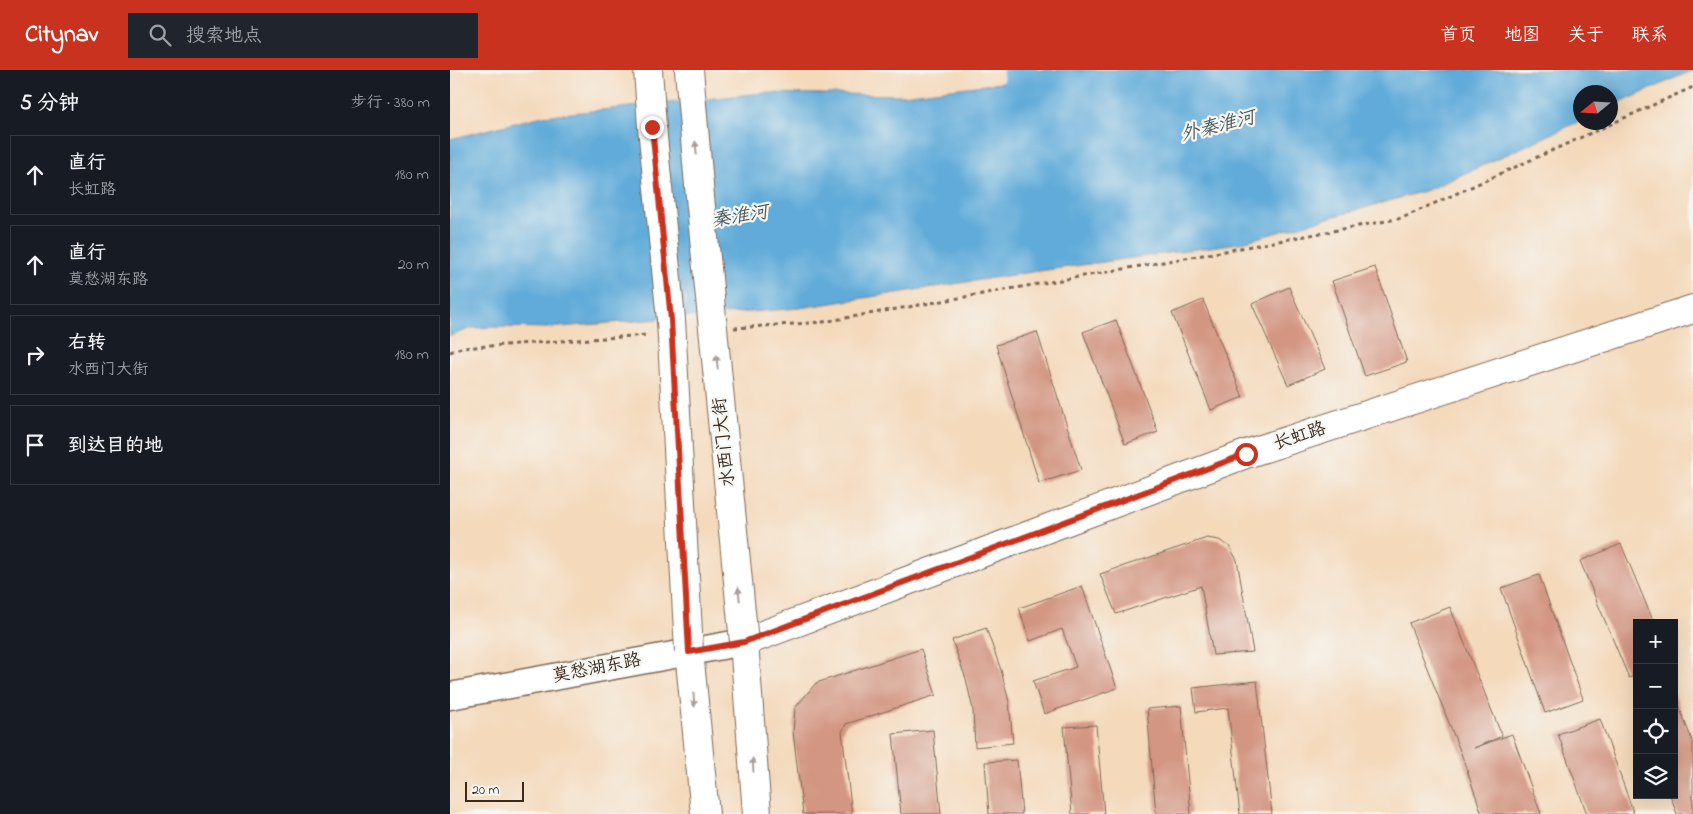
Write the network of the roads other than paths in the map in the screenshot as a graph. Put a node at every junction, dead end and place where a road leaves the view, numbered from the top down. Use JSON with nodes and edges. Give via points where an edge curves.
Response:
{"nodes":[{"id":1,"x":648,"y":70,"type":"edge"},
{"id":2,"x":690,"y":70,"type":"edge"},
{"id":3,"x":1693,"y":309,"type":"edge"},
{"id":4,"x":744,"y":642,"type":"junction"},
{"id":5,"x":689,"y":652,"type":"junction"},
{"id":6,"x":450,"y":696,"type":"edge"},
{"id":7,"x":705,"y":814,"type":"edge"},
{"id":8,"x":757,"y":814,"type":"edge"}],
"edges":[{"from":1,"to":5,"type":"main road","bridge":true,"via":[[671,320]]},
{"from":4,"to":2,"type":"main road","name":"水西门大街","one_way":true,"bridge":true},
{"from":3,"to":4,"type":"main road","name":"长虹路","via":[[1246,454]]},
{"from":4,"to":5,"type":"street","name":"莫愁湖东路"},
{"from":8,"to":4,"type":"main road","name":"水西门大街","one_way":true},
{"from":5,"to":6,"type":"street","name":"莫愁湖东路"},
{"from":5,"to":7,"type":"main road","one_way":true}]}
